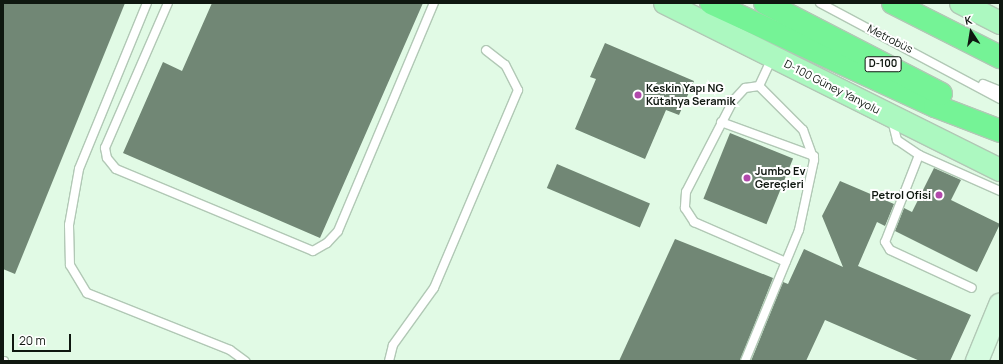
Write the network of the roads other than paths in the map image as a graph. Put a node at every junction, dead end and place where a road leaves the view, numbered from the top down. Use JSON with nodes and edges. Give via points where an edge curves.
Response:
{"nodes":[{"id":1,"x":147,"y":3,"type":"edge"},
{"id":2,"x":168,"y":3,"type":"edge"},
{"id":3,"x":434,"y":3,"type":"edge"},
{"id":4,"x":665,"y":3,"type":"edge"},
{"id":5,"x":711,"y":3,"type":"edge"},
{"id":6,"x":765,"y":3,"type":"edge"},
{"id":7,"x":820,"y":3,"type":"edge"},
{"id":8,"x":893,"y":3,"type":"edge"},
{"id":9,"x":961,"y":3,"type":"edge"},
{"id":10,"x":1000,"y":23,"type":"edge"},
{"id":11,"x":486,"y":50,"type":"dead end"},
{"id":12,"x":773,"y":56,"type":"junction"},
{"id":13,"x":1000,"y":57,"type":"edge"},
{"id":14,"x":960,"y":75,"type":"junction"},
{"id":15,"x":759,"y":86,"type":"junction"},
{"id":16,"x":1000,"y":91,"type":"edge"},
{"id":17,"x":1000,"y":99,"type":"edge"},
{"id":18,"x":892,"y":118,"type":"junction"},
{"id":19,"x":721,"y":122,"type":"junction"},
{"id":20,"x":1000,"y":125,"type":"edge"},
{"id":21,"x":1000,"y":131,"type":"edge"},
{"id":22,"x":919,"y":155,"type":"junction"},
{"id":23,"x":814,"y":156,"type":"junction"},
{"id":24,"x":1000,"y":170,"type":"edge"},
{"id":25,"x":1000,"y":191,"type":"edge"},
{"id":26,"x":786,"y":262,"type":"junction"},
{"id":27,"x":972,"y":288,"type":"dead end"},
{"id":28,"x":1000,"y":305,"type":"edge"},
{"id":29,"x":245,"y":361,"type":"edge"},
{"id":30,"x":389,"y":361,"type":"edge"},
{"id":31,"x":745,"y":361,"type":"edge"},
{"id":32,"x":978,"y":361,"type":"edge"}],
"edges":[{"from":1,"to":29,"type":"lane","via":[[79,169],[69,225],[70,265],[87,293],[230,350]]},
{"from":2,"to":3,"type":"lane","via":[[105,148],[107,158],[116,169],[313,250],[328,243],[338,231]]},
{"from":4,"to":12,"type":"main road","name":"D-100 Güney Yanyolu"},
{"from":5,"to":21,"type":"highway","via":[[934,106]]},
{"from":6,"to":20,"type":"highway","number":"D-100"},
{"from":7,"to":14,"type":"lane","name":"Metrobüs"},
{"from":8,"to":13,"type":"highway"},
{"from":9,"to":10,"type":"main road"},
{"from":11,"to":30,"type":"lane","via":[[505,65],[518,90],[434,288],[393,345]]},
{"from":12,"to":15,"type":"lane"},
{"from":12,"to":18,"type":"main road","name":"D-100 Güney Yanyolu"},
{"from":14,"to":16,"type":"lane","name":"Metrobüs"},
{"from":14,"to":17,"type":"lane","name":"Metrobüs"},
{"from":15,"to":19,"type":"lane","via":[[745,88],[732,101]]},
{"from":15,"to":23,"type":"lane","via":[[803,130]]},
{"from":18,"to":22,"type":"lane","via":[[897,140]]},
{"from":18,"to":24,"type":"main road","name":"D-100 Güney Yanyolu"},
{"from":19,"to":23,"type":"lane"},
{"from":19,"to":26,"type":"lane","via":[[686,192],[685,208],[694,222]]},
{"from":22,"to":25,"type":"lane"},
{"from":22,"to":27,"type":"lane","via":[[885,242],[890,250]]},
{"from":23,"to":26,"type":"lane","via":[[799,230]]},
{"from":26,"to":31,"type":"lane"},
{"from":28,"to":32,"type":"street"}]}
